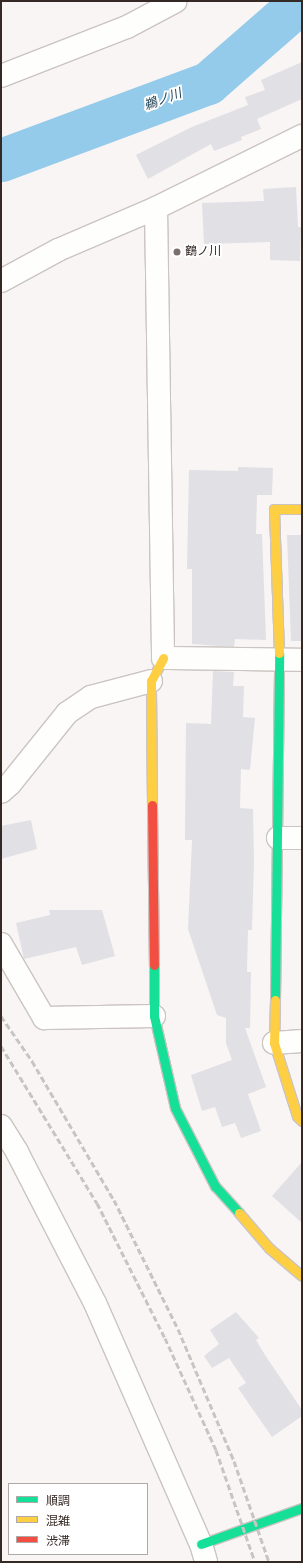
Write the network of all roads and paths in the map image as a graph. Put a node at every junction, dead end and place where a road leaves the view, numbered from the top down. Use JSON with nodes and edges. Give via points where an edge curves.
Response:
{"nodes":[{"id":1,"x":176,"y":1,"type":"edge"},
{"id":2,"x":1,"y":76,"type":"edge"},
{"id":3,"x":302,"y":136,"type":"edge"},
{"id":4,"x":156,"y":208,"type":"junction"},
{"id":5,"x":1,"y":281,"type":"edge"},
{"id":6,"x":302,"y":509,"type":"edge"},
{"id":7,"x":163,"y":658,"type":"junction"},
{"id":8,"x":279,"y":659,"type":"junction"},
{"id":9,"x":302,"y":660,"type":"edge"},
{"id":10,"x":151,"y":681,"type":"junction"},
{"id":11,"x":1,"y":792,"type":"edge"},
{"id":12,"x":278,"y":838,"type":"junction"},
{"id":13,"x":302,"y":838,"type":"edge"},
{"id":14,"x":1,"y":944,"type":"edge"},
{"id":15,"x":154,"y":1016,"type":"junction"},
{"id":16,"x":302,"y":1041,"type":"edge"},
{"id":17,"x":274,"y":1043,"type":"junction"},
{"id":18,"x":302,"y":1121,"type":"edge"},
{"id":19,"x":1,"y":1126,"type":"edge"},
{"id":20,"x":302,"y":1276,"type":"edge"},
{"id":21,"x":301,"y":1511,"type":"edge"},
{"id":22,"x":203,"y":1553,"type":"edge"}],
"edges":[{"from":1,"to":2,"type":"street","via":[[127,27]]},
{"from":3,"to":4,"type":"street"},
{"from":4,"to":5,"type":"street","via":[[58,250]]},
{"from":4,"to":7,"type":"street"},
{"from":6,"to":8,"type":"street","via":[[274,509]]},
{"from":7,"to":8,"type":"street"},
{"from":7,"to":10,"type":"street"},
{"from":8,"to":9,"type":"street"},
{"from":8,"to":12,"type":"street"},
{"from":10,"to":11,"type":"street","via":[[91,697],[67,713]]},
{"from":10,"to":15,"type":"street"},
{"from":12,"to":13,"type":"street"},
{"from":12,"to":17,"type":"street"},
{"from":14,"to":15,"type":"street","via":[[44,1018]]},
{"from":15,"to":20,"type":"street","via":[[175,1108],[215,1186],[269,1248]]},
{"from":16,"to":17,"type":"street"},
{"from":17,"to":18,"type":"street","via":[[296,1116]]},
{"from":19,"to":22,"type":"street","via":[[95,1303]]},
{"from":21,"to":22,"type":"street"}]}
